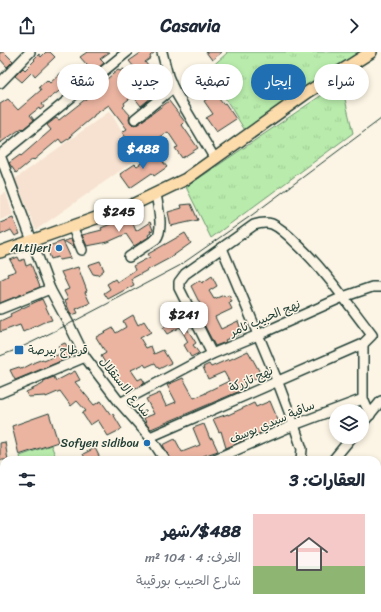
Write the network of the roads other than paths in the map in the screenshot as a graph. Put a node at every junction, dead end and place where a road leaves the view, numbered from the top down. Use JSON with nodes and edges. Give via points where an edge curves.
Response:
{"nodes":[{"id":1,"x":30,"y":52,"type":"edge"},
{"id":2,"x":127,"y":52,"type":"edge"},
{"id":3,"x":162,"y":52,"type":"edge"},
{"id":4,"x":371,"y":52,"type":"edge"},
{"id":5,"x":165,"y":64,"type":"edge"},
{"id":6,"x":0,"y":82,"type":"edge"},
{"id":7,"x":173,"y":88,"type":"edge"},
{"id":8,"x":158,"y":100,"type":"edge"},
{"id":9,"x":135,"y":119,"type":"dead end"},
{"id":10,"x":0,"y":155,"type":"edge"},
{"id":11,"x":215,"y":159,"type":"junction"},
{"id":12,"x":156,"y":194,"type":"junction"},
{"id":13,"x":72,"y":226,"type":"junction"},
{"id":14,"x":32,"y":242,"type":"junction"},
{"id":15,"x":222,"y":248,"type":"junction"},
{"id":16,"x":82,"y":250,"type":"dead end"},
{"id":17,"x":0,"y":252,"type":"edge"},
{"id":18,"x":129,"y":257,"type":"dead end"},
{"id":19,"x":381,"y":287,"type":"edge"},
{"id":20,"x":50,"y":289,"type":"junction"},
{"id":21,"x":343,"y":297,"type":"junction"},
{"id":22,"x":0,"y":309,"type":"edge"},
{"id":23,"x":258,"y":335,"type":"junction"},
{"id":24,"x":377,"y":335,"type":"edge"},
{"id":25,"x":363,"y":344,"type":"junction"},
{"id":26,"x":212,"y":354,"type":"junction"},
{"id":27,"x":85,"y":357,"type":"junction"},
{"id":28,"x":278,"y":380,"type":"junction"},
{"id":29,"x":0,"y":393,"type":"edge"},
{"id":30,"x":363,"y":399,"type":"junction"},
{"id":31,"x":381,"y":401,"type":"edge"},
{"id":32,"x":120,"y":403,"type":"junction"},
{"id":33,"x":370,"y":415,"type":"joint"},
{"id":34,"x":294,"y":425,"type":"junction"},
{"id":35,"x":150,"y":437,"type":"junction"},
{"id":36,"x":346,"y":444,"type":"edge"},
{"id":37,"x":162,"y":456,"type":"edge"},
{"id":38,"x":222,"y":456,"type":"edge"},
{"id":39,"x":301,"y":456,"type":"edge"},
{"id":40,"x":336,"y":456,"type":"edge"}],
"edges":[{"from":1,"to":6,"type":"street"},
{"from":2,"to":10,"type":"street"},
{"from":3,"to":5,"type":"street"},
{"from":4,"to":11,"type":"main road","via":[[308,92]]},
{"from":7,"to":11,"type":"street"},
{"from":8,"to":9,"type":"street"},
{"from":10,"to":14,"type":"street","name":"شارع الاستقلال"},
{"from":11,"to":12,"type":"main road","via":[[186,180]]},
{"from":12,"to":13,"type":"main road","via":[[117,211]]},
{"from":12,"to":18,"type":"street","via":[[159,235]]},
{"from":13,"to":14,"type":"main road"},
{"from":13,"to":16,"type":"street"},
{"from":14,"to":17,"type":"main road"},
{"from":14,"to":20,"type":"street","name":"شارع الاستقلال"},
{"from":15,"to":21,"type":"street","via":[[254,225],[273,225],[304,250]]},
{"from":15,"to":23,"type":"street"},
{"from":15,"to":26,"type":"street","via":[[185,274],[178,284]]},
{"from":19,"to":21,"type":"street","name":"نهج الحبيب ثامر","via":[[372,287]]},
{"from":20,"to":22,"type":"street"},
{"from":20,"to":27,"type":"street","name":"شارع الاستقلال"},
{"from":21,"to":23,"type":"street","name":"نهج الحبيب ثامر"},
{"from":21,"to":24,"type":"street"},
{"from":23,"to":26,"type":"street","name":"نهج الحبيب ثامر"},
{"from":23,"to":28,"type":"street"},
{"from":24,"to":25,"type":"street"},
{"from":25,"to":28,"type":"street","name":"نهج تازركة"},
{"from":25,"to":30,"type":"street"},
{"from":26,"to":32,"type":"street","name":"نهج الحبيب ثامر"},
{"from":27,"to":29,"type":"street"},
{"from":27,"to":32,"type":"street","name":"شارع الاستقلال"},
{"from":28,"to":34,"type":"street"},
{"from":28,"to":35,"type":"street","name":"نهج تازركة"},
{"from":30,"to":33,"type":"street"},
{"from":30,"to":34,"type":"street","name":"ساقية سيدي يوسف"},
{"from":31,"to":33,"type":"street"},
{"from":32,"to":35,"type":"street","name":"شارع الاستقلال"},
{"from":34,"to":38,"type":"street","name":"ساقية سيدي يوسف"},
{"from":34,"to":39,"type":"street","via":[[302,449]]},
{"from":35,"to":37,"type":"street","name":"شارع الاستقلال"},
{"from":36,"to":40,"type":"street"}]}
